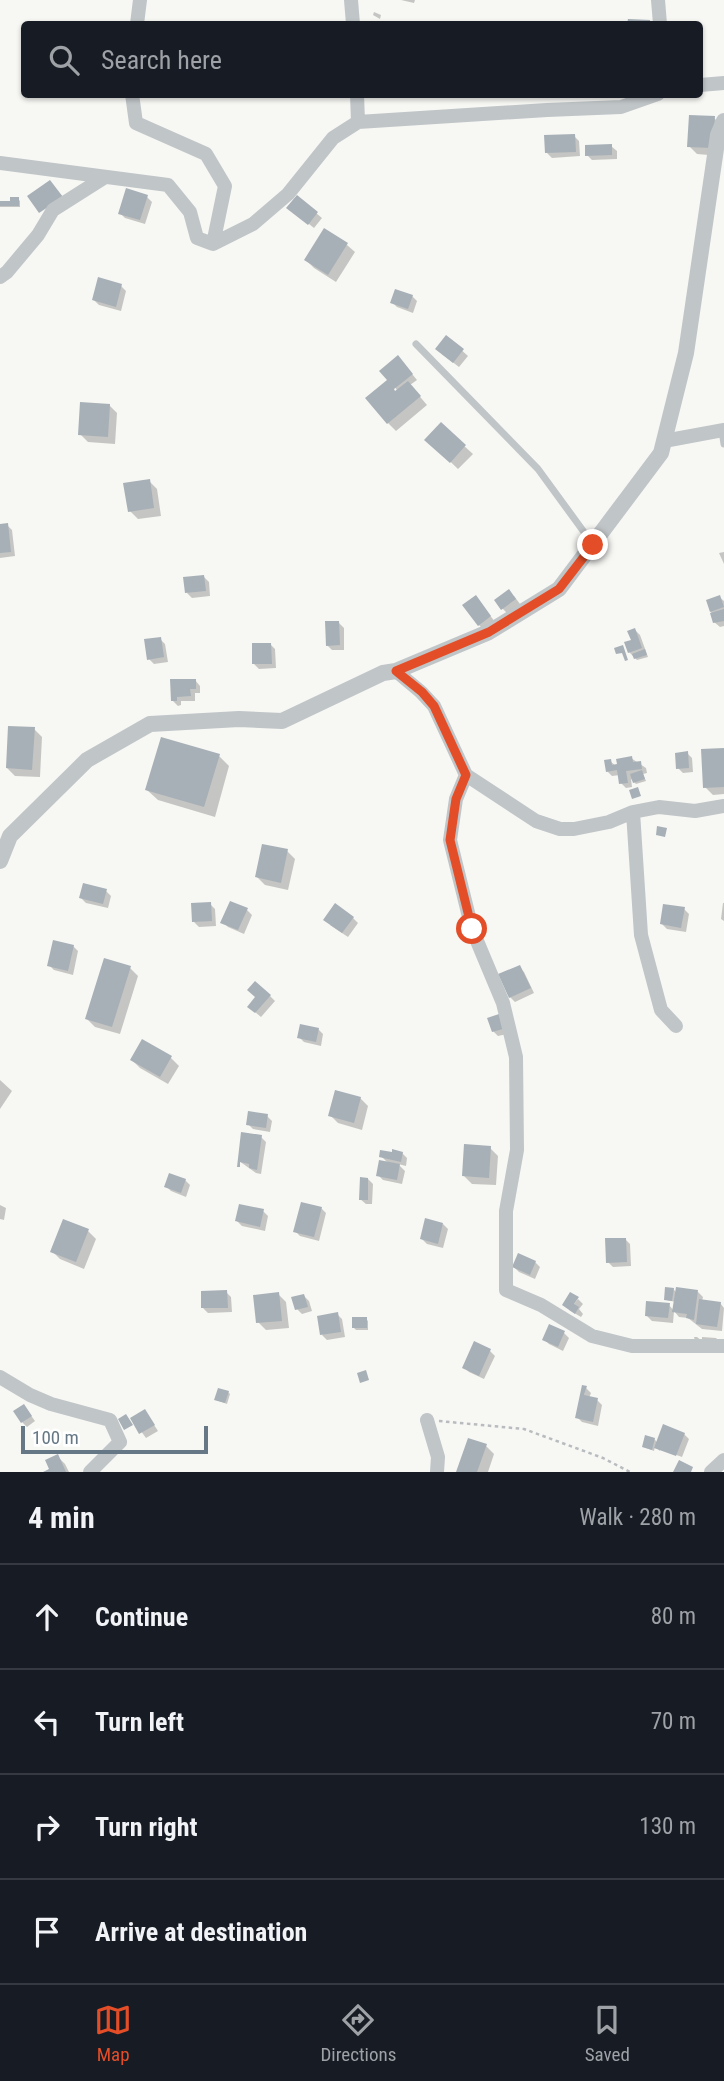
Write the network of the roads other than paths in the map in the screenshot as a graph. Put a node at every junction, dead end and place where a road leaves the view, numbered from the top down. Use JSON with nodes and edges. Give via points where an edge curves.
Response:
{"nodes":[{"id":1,"x":140,"y":0,"type":"edge"},
{"id":2,"x":351,"y":0,"type":"edge"},
{"id":3,"x":658,"y":0,"type":"edge"},
{"id":4,"x":137,"y":21,"type":"edge"},
{"id":5,"x":353,"y":21,"type":"edge"},
{"id":6,"x":660,"y":21,"type":"edge"},
{"id":7,"x":724,"y":83,"type":"edge"},
{"id":8,"x":703,"y":85,"type":"edge"},
{"id":9,"x":133,"y":98,"type":"edge"},
{"id":10,"x":357,"y":98,"type":"edge"},
{"id":11,"x":646,"y":98,"type":"edge"},
{"id":12,"x":724,"y":121,"type":"edge"},
{"id":13,"x":358,"y":122,"type":"junction"},
{"id":14,"x":0,"y":163,"type":"edge"},
{"id":15,"x":106,"y":177,"type":"junction"},
{"id":16,"x":214,"y":243,"type":"junction"},
{"id":17,"x":0,"y":277,"type":"edge"},
{"id":18,"x":416,"y":344,"type":"dead end"},
{"id":19,"x":723,"y":435,"type":"edge"},
{"id":20,"x":664,"y":441,"type":"junction"},
{"id":21,"x":593,"y":545,"type":"junction"},
{"id":22,"x":396,"y":671,"type":"junction"},
{"id":23,"x":466,"y":775,"type":"junction"},
{"id":24,"x":724,"y":806,"type":"edge"},
{"id":25,"x":633,"y":812,"type":"junction"},
{"id":26,"x":0,"y":861,"type":"edge"},
{"id":27,"x":676,"y":1026,"type":"dead end"},
{"id":28,"x":724,"y":1346,"type":"edge"},
{"id":29,"x":0,"y":1377,"type":"edge"},
{"id":30,"x":427,"y":1420,"type":"road end"},
{"id":31,"x":724,"y":1460,"type":"edge"},
{"id":32,"x":90,"y":1472,"type":"edge"},
{"id":33,"x":437,"y":1472,"type":"edge"},
{"id":34,"x":711,"y":1472,"type":"edge"}],
"edges":[{"from":1,"to":4,"type":"street"},
{"from":2,"to":5,"type":"street"},
{"from":3,"to":6,"type":"street"},
{"from":7,"to":8,"type":"street"},
{"from":9,"to":16,"type":"street","via":[[136,123],[206,154],[225,186]]},
{"from":10,"to":13,"type":"street"},
{"from":11,"to":13,"type":"street","via":[[621,107]]},
{"from":12,"to":20,"type":"street","via":[[718,135],[686,353]]},
{"from":13,"to":16,"type":"street","via":[[333,138],[288,194],[253,224]]},
{"from":14,"to":15,"type":"street"},
{"from":15,"to":16,"type":"street","via":[[168,185],[190,212],[197,238]]},
{"from":15,"to":17,"type":"street","via":[[53,210],[38,235]]},
{"from":18,"to":21,"type":"lane","via":[[538,470]]},
{"from":19,"to":20,"type":"street"},
{"from":20,"to":21,"type":"street","via":[[661,453]]},
{"from":21,"to":22,"type":"street","via":[[559,589],[489,632]]},
{"from":22,"to":23,"type":"street","via":[[434,706]]},
{"from":22,"to":26,"type":"street","via":[[282,721],[150,724],[87,760],[9,836]]},
{"from":23,"to":25,"type":"street","via":[[536,821],[560,829],[609,822]]},
{"from":23,"to":28,"type":"street","via":[[456,799],[450,840],[472,929],[503,1003],[516,1057],[517,1150],[506,1211],[506,1290],[592,1336],[632,1346]]},
{"from":24,"to":25,"type":"street"},
{"from":25,"to":27,"type":"street","via":[[641,935],[661,1010]]},
{"from":29,"to":32,"type":"street","via":[[51,1404],[110,1420],[120,1442]]},
{"from":30,"to":33,"type":"street","via":[[438,1457]]},
{"from":31,"to":34,"type":"street"}]}
